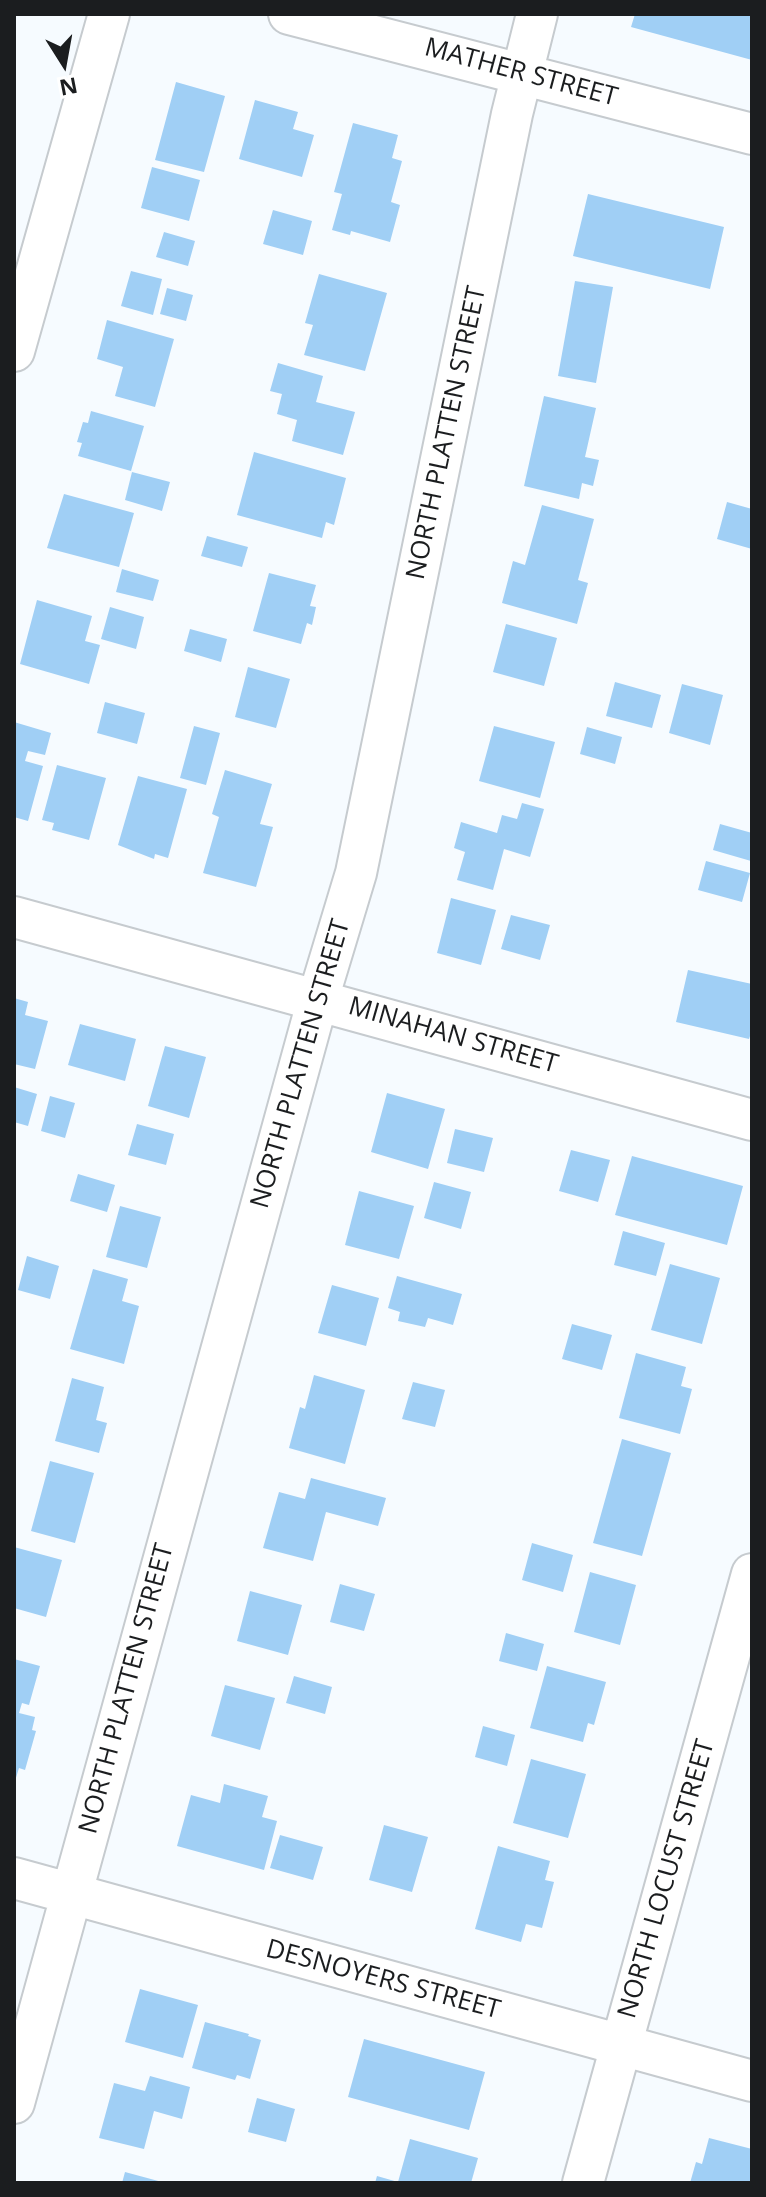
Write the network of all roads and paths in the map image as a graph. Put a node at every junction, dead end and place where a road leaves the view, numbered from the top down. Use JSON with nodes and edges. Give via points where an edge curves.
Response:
{"nodes":[{"id":1,"x":109,"y":14,"type":"edge"},
{"id":2,"x":289,"y":14,"type":"edge"},
{"id":3,"x":537,"y":14,"type":"edge"},
{"id":4,"x":521,"y":73,"type":"junction"},
{"id":5,"x":752,"y":134,"type":"edge"},
{"id":6,"x":14,"y":351,"type":"edge"},
{"id":7,"x":14,"y":917,"type":"edge"},
{"id":8,"x":318,"y":999,"type":"junction"},
{"id":9,"x":752,"y":1120,"type":"edge"},
{"id":10,"x":752,"y":1574,"type":"edge"},
{"id":11,"x":14,"y":1878,"type":"edge"},
{"id":12,"x":70,"y":1893,"type":"junction"},
{"id":13,"x":621,"y":2045,"type":"junction"},
{"id":14,"x":752,"y":2081,"type":"edge"},
{"id":15,"x":14,"y":2103,"type":"edge"},
{"id":16,"x":583,"y":2183,"type":"edge"}],
"edges":[{"from":1,"to":6,"type":"street"},
{"from":2,"to":4,"type":"street","name":"MATHER STREET"},
{"from":3,"to":4,"type":"street","name":"NORTH PLATTEN STREET"},
{"from":4,"to":5,"type":"street","name":"MATHER STREET"},
{"from":4,"to":8,"type":"street","name":"NORTH PLATTEN STREET","via":[[356,873]]},
{"from":7,"to":8,"type":"street","name":"MINAHAN STREET"},
{"from":8,"to":9,"type":"street","name":"MINAHAN STREET"},
{"from":8,"to":12,"type":"street","name":"NORTH PLATTEN STREET"},
{"from":10,"to":13,"type":"street","name":"NORTH LOCUST STREET"},
{"from":11,"to":12,"type":"street","name":"DESNOYERS STREET"},
{"from":12,"to":13,"type":"street","name":"DESNOYERS STREET"},
{"from":12,"to":15,"type":"street","name":"NORTH PLATTEN STREET"},
{"from":13,"to":14,"type":"street","name":"DESNOYERS STREET"},
{"from":13,"to":16,"type":"street","name":"NORTH LOCUST STREET"}]}
